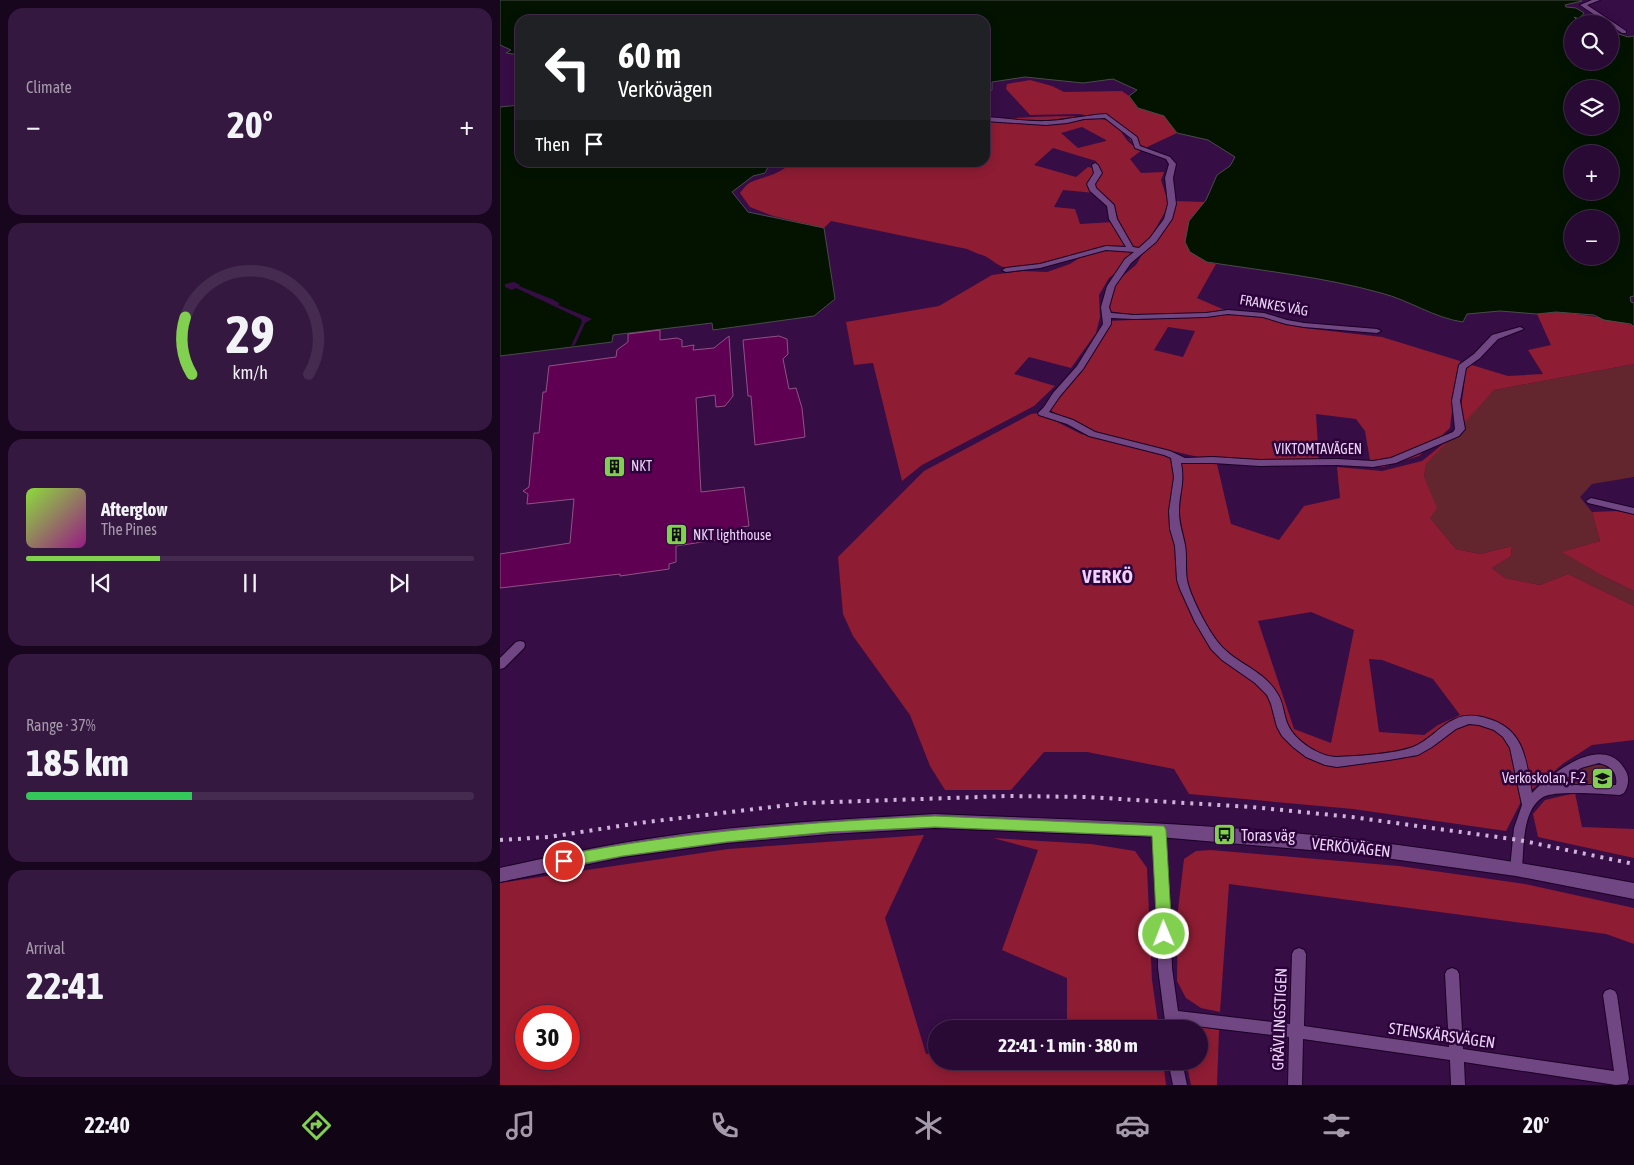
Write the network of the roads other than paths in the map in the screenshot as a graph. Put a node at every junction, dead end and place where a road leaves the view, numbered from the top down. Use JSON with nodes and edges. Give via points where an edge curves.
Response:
{"nodes":[{"id":1,"x":1597,"y":0,"type":"edge"},
{"id":2,"x":1624,"y":32,"type":"dead end"},
{"id":3,"x":990,"y":119,"type":"edge"},
{"id":4,"x":1095,"y":165,"type":"dead end"},
{"id":5,"x":1130,"y":248,"type":"junction"},
{"id":6,"x":1141,"y":250,"type":"junction"},
{"id":7,"x":1006,"y":270,"type":"dead end"},
{"id":8,"x":1107,"y":315,"type":"junction"},
{"id":9,"x":1520,"y":329,"type":"dead end"},
{"id":10,"x":1376,"y":330,"type":"dead end"},
{"id":11,"x":1174,"y":456,"type":"junction"},
{"id":12,"x":1591,"y":501,"type":"dead end"},
{"id":13,"x":1634,"y":510,"type":"edge"},
{"id":14,"x":520,"y":645,"type":"dead end"},
{"id":15,"x":500,"y":665,"type":"edge"},
{"id":16,"x":1539,"y":793,"type":"junction"},
{"id":17,"x":1528,"y":806,"type":"junction"},
{"id":18,"x":1159,"y":830,"type":"junction"},
{"id":19,"x":1516,"y":870,"type":"junction"},
{"id":20,"x":500,"y":875,"type":"edge"},
{"id":21,"x":1634,"y":891,"type":"edge"},
{"id":22,"x":1299,"y":954,"type":"dead end"},
{"id":23,"x":1452,"y":974,"type":"dead end"},
{"id":24,"x":1610,"y":994,"type":"dead end"},
{"id":25,"x":1173,"y":1020,"type":"edge"},
{"id":26,"x":1208,"y":1025,"type":"edge"},
{"id":27,"x":1296,"y":1031,"type":"junction"},
{"id":28,"x":1457,"y":1055,"type":"junction"},
{"id":29,"x":1178,"y":1070,"type":"edge"},
{"id":30,"x":1180,"y":1085,"type":"edge"},
{"id":31,"x":1295,"y":1085,"type":"edge"},
{"id":32,"x":1458,"y":1085,"type":"edge"}],
"edges":[{"from":1,"to":2,"type":"street","via":[[1584,5]]},
{"from":3,"to":6,"type":"street","via":[[1046,123],[1084,116],[1106,116],[1135,138],[1137,146],[1171,161],[1172,204],[1168,219]]},
{"from":4,"to":5,"type":"street","via":[[1098,173],[1091,184],[1093,189],[1110,205]]},
{"from":5,"to":6,"type":"street"},
{"from":5,"to":7,"type":"street","via":[[1106,248],[1040,266]]},
{"from":6,"to":8,"type":"street","via":[[1128,261],[1112,286],[1105,307]]},
{"from":8,"to":10,"type":"street","name":"FRANKES VÄG","via":[[1134,317],[1228,312],[1264,315],[1304,325]]},
{"from":8,"to":11,"type":"street","name":"VIKTOMTAVÄGEN","via":[[1107,324],[1098,340],[1042,413],[1070,422],[1092,434]]},
{"from":9,"to":11,"type":"street","name":"VIKTOMTAVÄGEN","via":[[1495,336],[1477,356],[1462,366],[1456,401],[1460,429],[1456,434],[1393,461],[1373,464],[1260,463],[1184,461]]},
{"from":11,"to":17,"type":"street","via":[[1179,478],[1175,529],[1185,589],[1212,643],[1270,691],[1277,701],[1290,740],[1332,762],[1406,754],[1418,750],[1446,729],[1466,719],[1478,718],[1500,727],[1515,744]]},
{"from":12,"to":13,"type":"street"},
{"from":14,"to":15,"type":"street"},
{"from":16,"to":16,"type":"street","via":[[1620,790],[1622,775],[1609,761],[1594,759],[1564,772]]},
{"from":16,"to":17,"type":"street"},
{"from":17,"to":19,"type":"street","via":[[1522,822]]},
{"from":18,"to":19,"type":"main road","name":"VERKÖVÄGEN","via":[[1356,847]]},
{"from":18,"to":20,"type":"main road","name":"VERKÖVÄGEN","via":[[935,821],[829,827],[623,850]]},
{"from":18,"to":25,"type":"street","via":[[1165,968]]},
{"from":19,"to":21,"type":"main road","name":"VERKÖVÄGEN"},
{"from":22,"to":27,"type":"street","name":"GRÄVLINGSTIGEN"},
{"from":23,"to":28,"type":"street"},
{"from":24,"to":28,"type":"street","name":"STENSKÄRSVÄGEN","via":[[1622,1079]]},
{"from":26,"to":27,"type":"street","name":"STENSKÄRSVÄGEN"},
{"from":27,"to":28,"type":"street","name":"STENSKÄRSVÄGEN"},
{"from":27,"to":31,"type":"street","name":"GRÄVLINGSTIGEN"},
{"from":28,"to":32,"type":"street"},
{"from":29,"to":30,"type":"street"}]}
